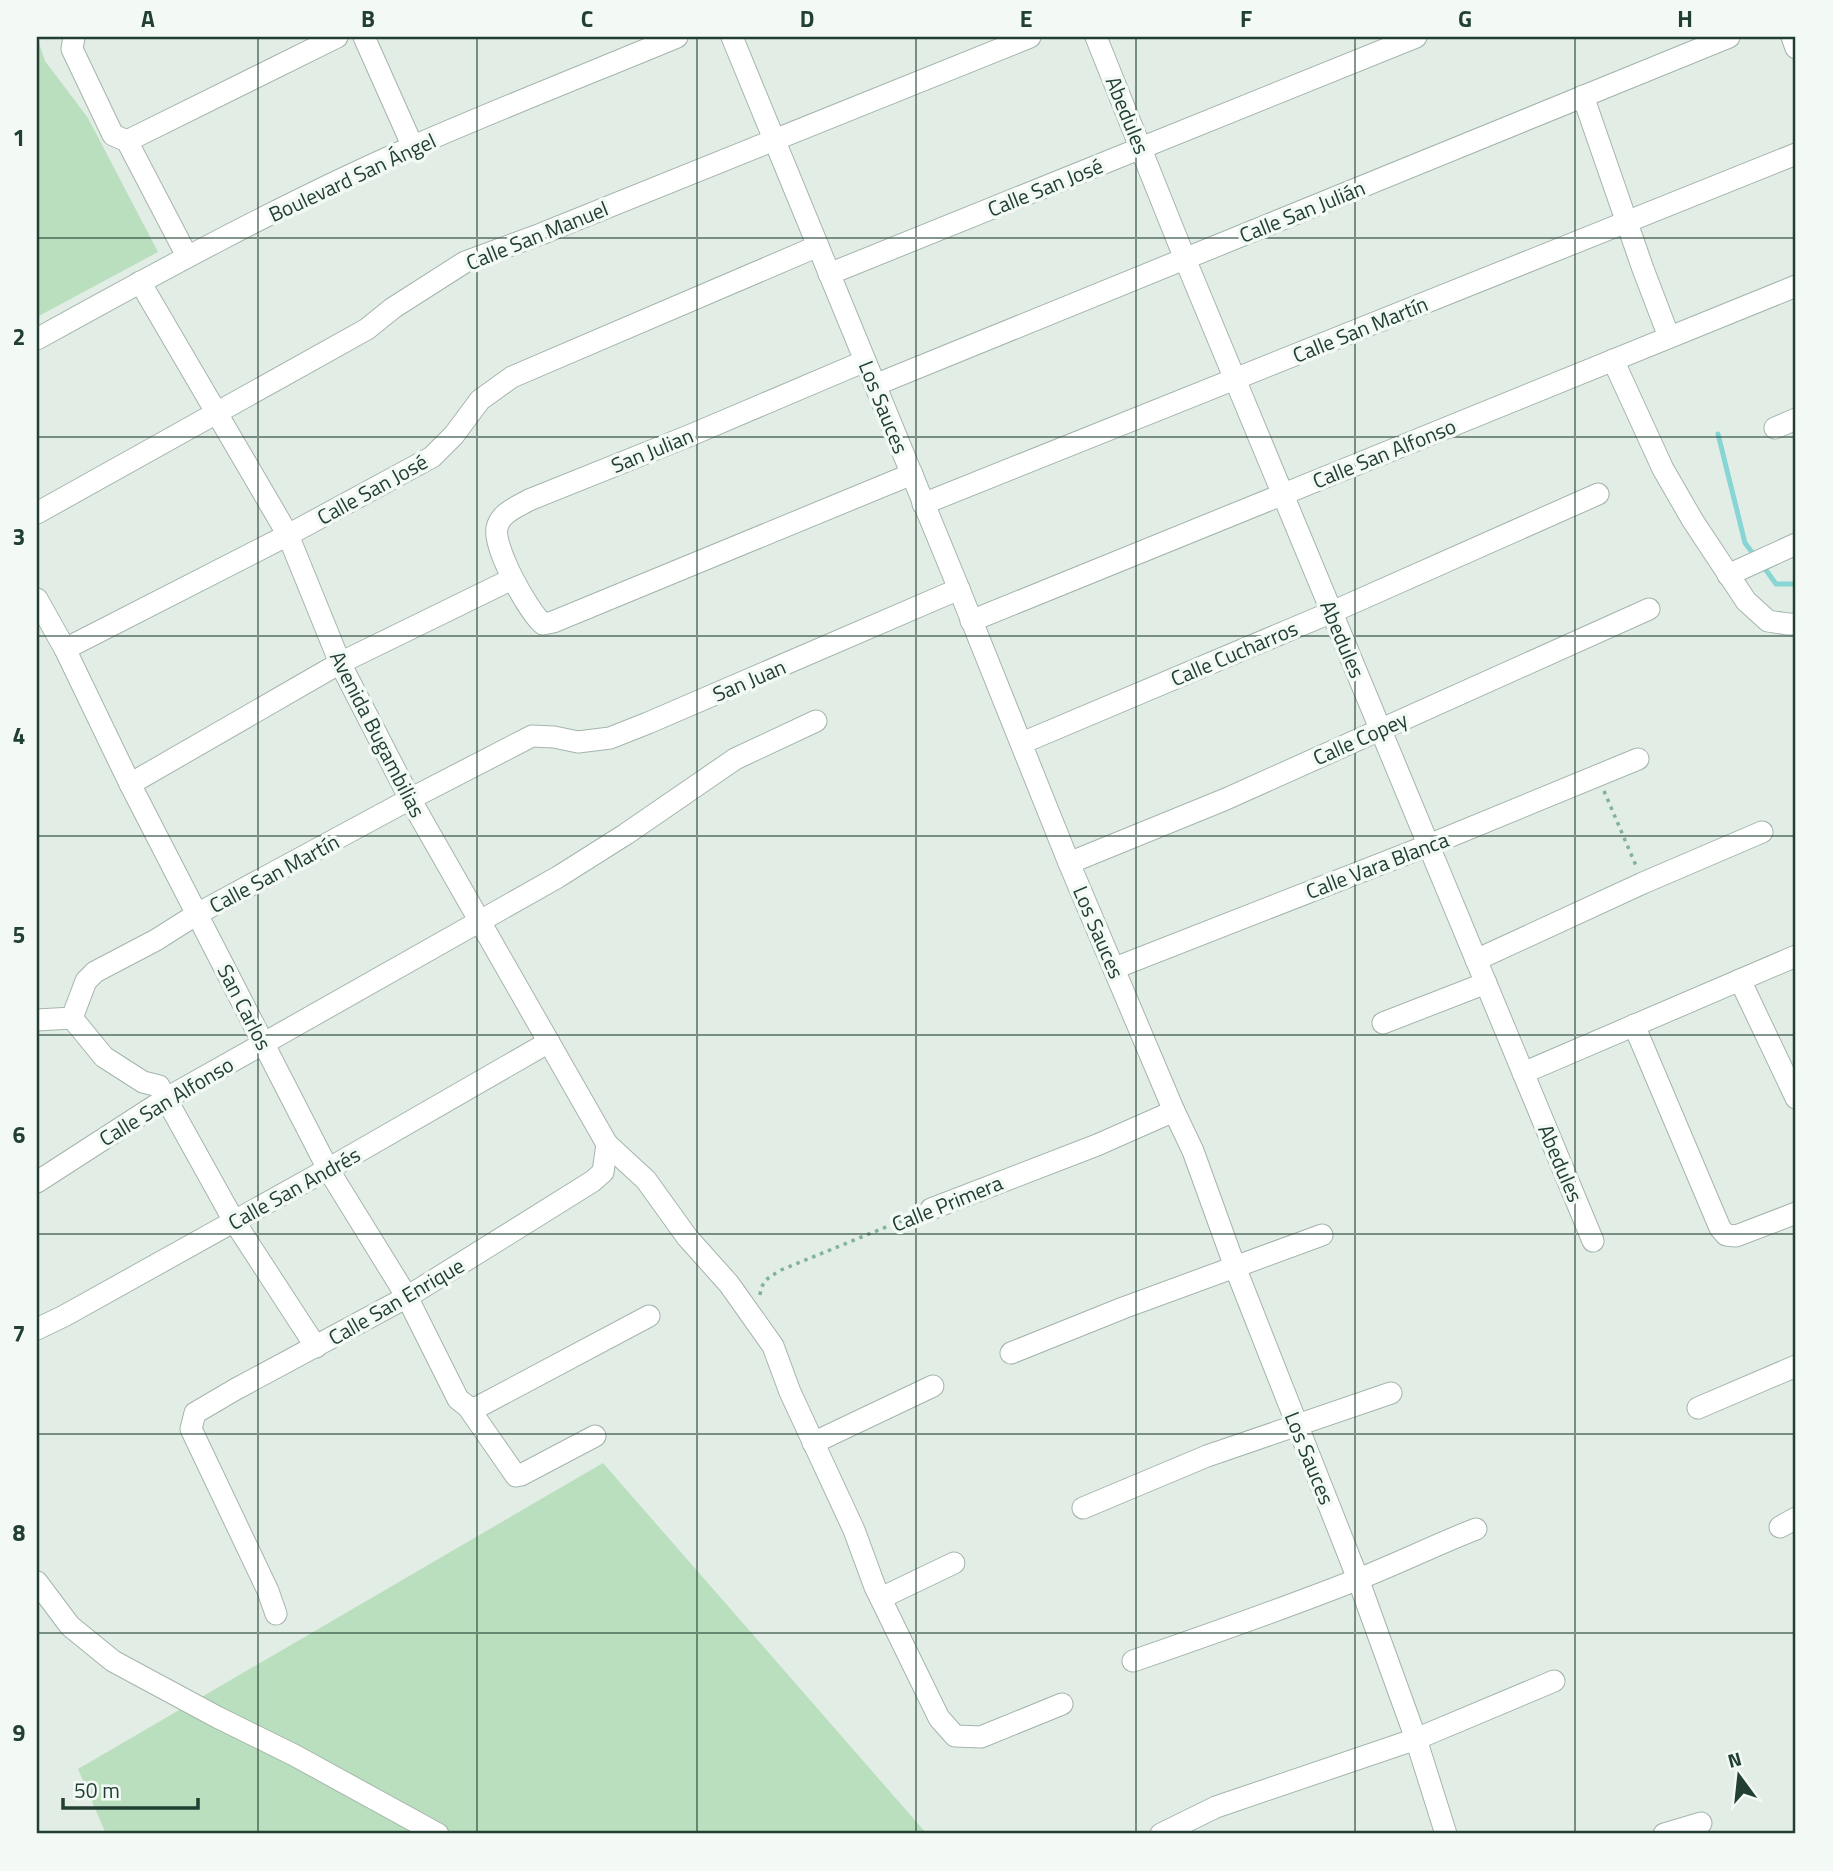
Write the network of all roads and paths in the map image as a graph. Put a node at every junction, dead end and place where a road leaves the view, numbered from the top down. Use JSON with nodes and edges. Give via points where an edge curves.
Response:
{"nodes":[{"id":1,"x":337,"y":37,"type":"edge"},
{"id":2,"x":364,"y":37,"type":"edge"},
{"id":3,"x":677,"y":37,"type":"edge"},
{"id":4,"x":732,"y":37,"type":"edge"},
{"id":5,"x":1030,"y":37,"type":"edge"},
{"id":6,"x":1096,"y":37,"type":"edge"},
{"id":7,"x":1416,"y":37,"type":"edge"},
{"id":8,"x":1729,"y":37,"type":"edge"},
{"id":9,"x":1792,"y":37,"type":"edge"},
{"id":10,"x":74,"y":40,"type":"edge"},
{"id":11,"x":1796,"y":48,"type":"edge"},
{"id":12,"x":1583,"y":96,"type":"junction"},
{"id":13,"x":774,"y":140,"type":"junction"},
{"id":14,"x":127,"y":141,"type":"junction"},
{"id":15,"x":413,"y":147,"type":"junction"},
{"id":16,"x":1141,"y":148,"type":"junction"},
{"id":17,"x":1796,"y":154,"type":"edge"},
{"id":18,"x":1626,"y":222,"type":"junction"},
{"id":19,"x":818,"y":246,"type":"junction"},
{"id":20,"x":187,"y":256,"type":"junction"},
{"id":21,"x":1185,"y":259,"type":"junction"},
{"id":22,"x":829,"y":274,"type":"junction"},
{"id":23,"x":141,"y":282,"type":"junction"},
{"id":24,"x":1796,"y":286,"type":"edge"},
{"id":25,"x":1669,"y":337,"type":"junction"},
{"id":26,"x":37,"y":339,"type":"edge"},
{"id":27,"x":865,"y":360,"type":"junction"},
{"id":28,"x":1614,"y":360,"type":"junction"},
{"id":29,"x":1235,"y":379,"type":"junction"},
{"id":30,"x":875,"y":385,"type":"junction"},
{"id":31,"x":217,"y":413,"type":"junction"},
{"id":32,"x":1796,"y":419,"type":"edge"},
{"id":33,"x":1775,"y":428,"type":"dead end"},
{"id":34,"x":912,"y":474,"type":"junction"},
{"id":35,"x":1283,"y":494,"type":"junction"},
{"id":36,"x":1598,"y":494,"type":"dead end"},
{"id":37,"x":923,"y":504,"type":"junction"},
{"id":38,"x":37,"y":513,"type":"edge"},
{"id":39,"x":288,"y":536,"type":"junction"},
{"id":40,"x":1796,"y":544,"type":"edge"},
{"id":41,"x":1728,"y":575,"type":"junction"},
{"id":42,"x":512,"y":579,"type":"junction"},
{"id":43,"x":959,"y":589,"type":"junction"},
{"id":44,"x":37,"y":599,"type":"edge"},
{"id":45,"x":1650,"y":609,"type":"dead end"},
{"id":46,"x":1332,"y":612,"type":"junction"},
{"id":47,"x":971,"y":621,"type":"junction"},
{"id":48,"x":1796,"y":624,"type":"edge"},
{"id":49,"x":65,"y":649,"type":"junction"},
{"id":50,"x":340,"y":663,"type":"junction"},
{"id":51,"x":816,"y":721,"type":"dead end"},
{"id":52,"x":1380,"y":729,"type":"junction"},
{"id":53,"x":532,"y":736,"type":"joint"},
{"id":54,"x":1021,"y":743,"type":"junction"},
{"id":55,"x":1639,"y":759,"type":"dead end"},
{"id":56,"x":1599,"y":776,"type":"junction"},
{"id":57,"x":130,"y":784,"type":"junction"},
{"id":58,"x":410,"y":799,"type":"junction"},
{"id":59,"x":1762,"y":832,"type":"dead end"},
{"id":60,"x":1429,"y":845,"type":"junction"},
{"id":61,"x":1069,"y":863,"type":"junction"},
{"id":62,"x":1643,"y":883,"type":"junction"},
{"id":63,"x":197,"y":914,"type":"junction"},
{"id":64,"x":481,"y":921,"type":"junction"},
{"id":65,"x":1796,"y":956,"type":"edge"},
{"id":66,"x":1476,"y":960,"type":"junction"},
{"id":67,"x":1115,"y":968,"type":"junction"},
{"id":68,"x":1740,"y":980,"type":"junction"},
{"id":69,"x":1486,"y":983,"type":"junction"},
{"id":70,"x":72,"y":1018,"type":"junction"},
{"id":71,"x":37,"y":1020,"type":"edge"},
{"id":72,"x":1383,"y":1023,"type":"dead end"},
{"id":73,"x":1634,"y":1025,"type":"junction"},
{"id":74,"x":548,"y":1042,"type":"junction"},
{"id":75,"x":264,"y":1043,"type":"junction"},
{"id":76,"x":1523,"y":1073,"type":"junction"},
{"id":77,"x":167,"y":1098,"type":"junction"},
{"id":78,"x":1796,"y":1098,"type":"edge"},
{"id":79,"x":1174,"y":1111,"type":"junction"},
{"id":80,"x":607,"y":1144,"type":"junction"},
{"id":81,"x":328,"y":1169,"type":"junction"},
{"id":82,"x":37,"y":1182,"type":"edge"},
{"id":83,"x":931,"y":1209,"type":"joint"},
{"id":84,"x":1796,"y":1214,"type":"edge"},
{"id":85,"x":234,"y":1221,"type":"junction"},
{"id":86,"x":1322,"y":1235,"type":"dead end"},
{"id":87,"x":1593,"y":1241,"type":"dead end"},
{"id":88,"x":1235,"y":1267,"type":"junction"},
{"id":89,"x":407,"y":1297,"type":"junction"},
{"id":90,"x":649,"y":1316,"type":"dead end"},
{"id":91,"x":760,"y":1326,"type":"junction"},
{"id":92,"x":37,"y":1329,"type":"edge"},
{"id":93,"x":316,"y":1347,"type":"junction"},
{"id":94,"x":1011,"y":1353,"type":"dead end"},
{"id":95,"x":1796,"y":1366,"type":"edge"},
{"id":96,"x":933,"y":1386,"type":"dead end"},
{"id":97,"x":1391,"y":1393,"type":"dead end"},
{"id":98,"x":468,"y":1407,"type":"junction"},
{"id":99,"x":1698,"y":1408,"type":"dead end"},
{"id":100,"x":1297,"y":1425,"type":"junction"},
{"id":101,"x":595,"y":1436,"type":"dead end"},
{"id":102,"x":813,"y":1443,"type":"junction"},
{"id":103,"x":1083,"y":1508,"type":"dead end"},
{"id":104,"x":1476,"y":1530,"type":"dead end"},
{"id":105,"x":954,"y":1563,"type":"dead end"},
{"id":106,"x":1358,"y":1579,"type":"junction"},
{"id":107,"x":37,"y":1582,"type":"edge"},
{"id":108,"x":881,"y":1598,"type":"junction"},
{"id":109,"x":276,"y":1614,"type":"dead end"},
{"id":110,"x":1133,"y":1661,"type":"dead end"},
{"id":111,"x":1554,"y":1681,"type":"dead end"},
{"id":112,"x":1062,"y":1704,"type":"dead end"},
{"id":113,"x":1416,"y":1739,"type":"junction"},
{"id":114,"x":1701,"y":1823,"type":"dead end"},
{"id":115,"x":438,"y":1834,"type":"edge"},
{"id":116,"x":1161,"y":1834,"type":"edge"},
{"id":117,"x":1446,"y":1834,"type":"edge"},
{"id":118,"x":1664,"y":1834,"type":"edge"}],
"edges":[{"from":1,"to":14,"type":"street"},
{"from":2,"to":15,"type":"street"},
{"from":3,"to":15,"type":"street","name":"Boulevard San Ángel"},
{"from":4,"to":13,"type":"street","name":"Los Sauces"},
{"from":5,"to":13,"type":"street","name":"Calle San Manuel"},
{"from":6,"to":16,"type":"street","name":"Abedules"},
{"from":7,"to":16,"type":"street","name":"Calle San José"},
{"from":8,"to":12,"type":"street","name":"Calle San Julián"},
{"from":9,"to":11,"type":"street"},
{"from":10,"to":14,"type":"street","via":[[72,50],[113,135]]},
{"from":12,"to":18,"type":"street"},
{"from":12,"to":21,"type":"street","name":"Calle San Julián"},
{"from":13,"to":19,"type":"street","name":"Los Sauces"},
{"from":13,"to":31,"type":"street","name":"Calle San Manuel","via":[[465,262],[367,329]]},
{"from":14,"to":20,"type":"street"},
{"from":15,"to":20,"type":"street","name":"Boulevard San Ángel"},
{"from":16,"to":21,"type":"street","name":"Abedules"},
{"from":16,"to":22,"type":"street","name":"Calle San José"},
{"from":17,"to":18,"type":"street","name":"Calle San Martín"},
{"from":18,"to":25,"type":"street"},
{"from":18,"to":29,"type":"street","name":"Calle San Martín"},
{"from":19,"to":22,"type":"street","name":"Los Sauces"},
{"from":19,"to":39,"type":"street","name":"Calle San José","via":[[512,377],[480,400],[432,457]]},
{"from":20,"to":23,"type":"street","name":"Boulevard San Ángel"},
{"from":21,"to":29,"type":"street","name":"Abedules"},
{"from":21,"to":30,"type":"street","name":"Calle San Julián"},
{"from":22,"to":27,"type":"street","name":"Los Sauces"},
{"from":23,"to":26,"type":"street","name":"Boulevard San Ángel"},
{"from":23,"to":31,"type":"street","name":"Avenida Bugambilias"},
{"from":24,"to":25,"type":"street","name":"Calle San Alfonso"},
{"from":25,"to":28,"type":"street","name":"Calle San Alfonso"},
{"from":27,"to":30,"type":"street","name":"Los Sauces"},
{"from":27,"to":42,"type":"street","name":"San Julian","via":[[505,513],[497,527],[498,541]]},
{"from":28,"to":35,"type":"street","name":"Calle San Alfonso"},
{"from":28,"to":41,"type":"street","via":[[1663,469]]},
{"from":29,"to":35,"type":"street","name":"Abedules"},
{"from":29,"to":37,"type":"street","name":"Calle San Martín"},
{"from":30,"to":34,"type":"street","name":"Los Sauces"},
{"from":31,"to":38,"type":"street","name":"Calle San Manuel"},
{"from":31,"to":39,"type":"street","name":"Avenida Bugambilias"},
{"from":32,"to":33,"type":"street"},
{"from":34,"to":37,"type":"street","name":"Los Sauces"},
{"from":34,"to":42,"type":"street","via":[[553,622],[543,624],[536,618]]},
{"from":35,"to":46,"type":"street","name":"Abedules"},
{"from":35,"to":47,"type":"street","name":"Calle San Alfonso"},
{"from":36,"to":46,"type":"street","name":"Calle Cucharros"},
{"from":37,"to":43,"type":"street","name":"Los Sauces"},
{"from":39,"to":49,"type":"street","name":"Calle San José"},
{"from":39,"to":50,"type":"street","name":"Avenida Bugambilias"},
{"from":40,"to":41,"type":"street"},
{"from":41,"to":48,"type":"street","via":[[1745,601],[1768,621]]},
{"from":42,"to":50,"type":"street"},
{"from":43,"to":47,"type":"street","name":"Los Sauces"},
{"from":43,"to":53,"type":"street","name":"San Juan","via":[[610,738],[578,742]]},
{"from":44,"to":49,"type":"street","name":"San Carlos"},
{"from":45,"to":52,"type":"street","name":"Calle Copey"},
{"from":46,"to":52,"type":"street","name":"Abedules"},
{"from":46,"to":54,"type":"street","name":"Calle Cucharros"},
{"from":47,"to":54,"type":"street","name":"Los Sauces"},
{"from":49,"to":57,"type":"street","name":"San Carlos"},
{"from":50,"to":57,"type":"street"},
{"from":50,"to":58,"type":"street","name":"Avenida Bugambilias"},
{"from":51,"to":64,"type":"street","name":"Calle San Alfonso","via":[[735,760],[626,834]]},
{"from":52,"to":60,"type":"street","name":"Abedules"},
{"from":52,"to":61,"type":"street","name":"Calle Copey"},
{"from":53,"to":58,"type":"street","name":"Calle San Martín"},
{"from":54,"to":61,"type":"street","name":"Los Sauces"},
{"from":55,"to":56,"type":"street","name":"Calle Vara Blanca"},
{"from":56,"to":60,"type":"street","name":"Calle Vara Blanca"},
{"from":56,"to":62,"type":"path"},
{"from":57,"to":63,"type":"street","name":"San Carlos"},
{"from":58,"to":63,"type":"street","name":"Calle San Martín"},
{"from":58,"to":64,"type":"street","name":"Avenida Bugambilias"},
{"from":59,"to":62,"type":"street"},
{"from":60,"to":66,"type":"street","name":"Abedules"},
{"from":60,"to":67,"type":"street","name":"Calle Vara Blanca"},
{"from":61,"to":67,"type":"street","name":"Los Sauces"},
{"from":62,"to":66,"type":"street"},
{"from":63,"to":70,"type":"street","name":"Calle San Martín","via":[[95,972],[86,981]]},
{"from":63,"to":75,"type":"street","name":"San Carlos"},
{"from":64,"to":74,"type":"street","name":"Avenida Bugambilias"},
{"from":64,"to":75,"type":"street","name":"Calle San Alfonso"},
{"from":65,"to":68,"type":"street"},
{"from":66,"to":69,"type":"street","name":"Abedules"},
{"from":67,"to":79,"type":"street","name":"Los Sauces"},
{"from":68,"to":73,"type":"street"},
{"from":68,"to":78,"type":"street"},
{"from":69,"to":72,"type":"street"},
{"from":69,"to":76,"type":"street","name":"Abedules"},
{"from":70,"to":71,"type":"street"},
{"from":70,"to":77,"type":"street","via":[[104,1057],[143,1082],[159,1086]]},
{"from":73,"to":76,"type":"street"},
{"from":73,"to":84,"type":"street","via":[[1720,1228],[1726,1235],[1737,1236]]},
{"from":74,"to":80,"type":"street","name":"Avenida Bugambilias"},
{"from":74,"to":81,"type":"street","name":"Calle San Andrés"},
{"from":75,"to":77,"type":"street","name":"Calle San Alfonso"},
{"from":75,"to":81,"type":"street","name":"San Carlos"},
{"from":76,"to":87,"type":"street","name":"Abedules"},
{"from":77,"to":82,"type":"street","name":"Calle San Alfonso"},
{"from":77,"to":85,"type":"street"},
{"from":79,"to":83,"type":"street","name":"Calle Primera"},
{"from":79,"to":88,"type":"street","name":"Los Sauces"},
{"from":80,"to":89,"type":"street","name":"Calle San Enrique","via":[[603,1172],[593,1181]]},
{"from":80,"to":91,"type":"street","name":"Avenida Bugambilias","via":[[646,1180]]},
{"from":81,"to":85,"type":"street","name":"Calle San Andrés"},
{"from":81,"to":89,"type":"street","name":"San Carlos"},
{"from":83,"to":91,"type":"path","name":"Calle Primera","via":[[768,1278],[761,1285]]},
{"from":85,"to":92,"type":"street","name":"Calle San Andrés"},
{"from":85,"to":93,"type":"street"},
{"from":86,"to":88,"type":"street"},
{"from":88,"to":94,"type":"street"},
{"from":88,"to":100,"type":"street","name":"Los Sauces"},
{"from":89,"to":93,"type":"street","name":"Calle San Enrique"},
{"from":89,"to":98,"type":"street","name":"San Carlos","via":[[458,1399]]},
{"from":90,"to":98,"type":"street","via":[[476,1408]]},
{"from":91,"to":102,"type":"street","name":"Avenida Bugambilias","via":[[773,1346]]},
{"from":93,"to":109,"type":"street","name":"Calle San Enrique","via":[[195,1413],[191,1429]]},
{"from":95,"to":99,"type":"street"},
{"from":96,"to":102,"type":"street"},
{"from":97,"to":100,"type":"street"},
{"from":98,"to":101,"type":"street","name":"San Carlos","via":[[516,1476]]},
{"from":100,"to":103,"type":"street","via":[[1207,1456]]},
{"from":100,"to":106,"type":"street","name":"Los Sauces"},
{"from":102,"to":108,"type":"street","name":"Avenida Bugambilias"},
{"from":104,"to":106,"type":"street"},
{"from":105,"to":108,"type":"street"},
{"from":106,"to":110,"type":"street"},
{"from":106,"to":113,"type":"street","name":"Los Sauces"},
{"from":107,"to":115,"type":"street","via":[[71,1626],[113,1661]]},
{"from":108,"to":112,"type":"street","name":"Avenida Bugambilias","via":[[939,1718],[955,1736],[981,1737]]},
{"from":111,"to":113,"type":"street"},
{"from":113,"to":116,"type":"street","via":[[1216,1807]]},
{"from":113,"to":117,"type":"street","name":"Los Sauces"},
{"from":114,"to":118,"type":"street"}]}
